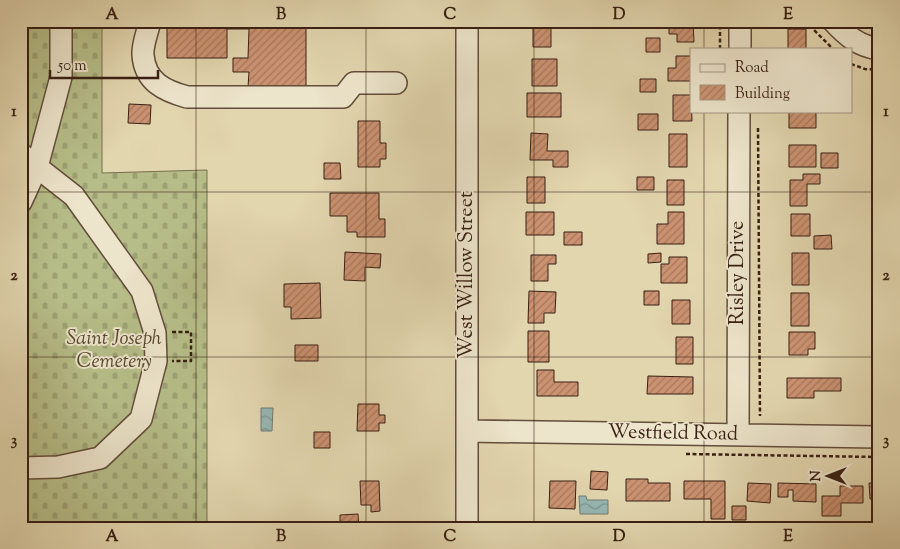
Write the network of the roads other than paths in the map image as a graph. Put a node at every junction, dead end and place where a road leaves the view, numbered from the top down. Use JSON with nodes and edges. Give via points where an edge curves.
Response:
{"nodes":[{"id":1,"x":61,"y":21,"type":"edge"},
{"id":2,"x":150,"y":21,"type":"edge"},
{"id":3,"x":467,"y":21,"type":"edge"},
{"id":4,"x":740,"y":21,"type":"edge"},
{"id":5,"x":833,"y":21,"type":"edge"},
{"id":6,"x":740,"y":48,"type":"edge"},
{"id":7,"x":879,"y":49,"type":"edge"},
{"id":8,"x":396,"y":83,"type":"dead end"},
{"id":9,"x":739,"y":112,"type":"edge"},
{"id":10,"x":29,"y":160,"type":"edge"},
{"id":11,"x":21,"y":202,"type":"edge"},
{"id":12,"x":467,"y":431,"type":"junction"},
{"id":13,"x":738,"y":435,"type":"junction"},
{"id":14,"x":879,"y":437,"type":"edge"},
{"id":15,"x":21,"y":468,"type":"edge"},
{"id":16,"x":467,"y":528,"type":"edge"}],
"edges":[{"from":1,"to":10,"type":"street","via":[[61,77]]},
{"from":2,"to":8,"type":"street","via":[[142,54],[148,75],[166,91],[187,97],[343,97],[354,83]]},
{"from":3,"to":12,"type":"street","name":"West Willow Street"},
{"from":4,"to":6,"type":"street"},
{"from":5,"to":7,"type":"street","via":[[863,47]]},
{"from":9,"to":13,"type":"street","name":"Risley Drive"},
{"from":10,"to":11,"type":"street"},
{"from":10,"to":15,"type":"street","via":[[74,196],[142,291],[155,333],[156,361],[142,419],[100,458],[58,467]]},
{"from":12,"to":13,"type":"street","name":"Westfield Road"},
{"from":12,"to":16,"type":"street","name":"West Willow Street"},
{"from":13,"to":14,"type":"street","name":"Westfield Road"}]}
